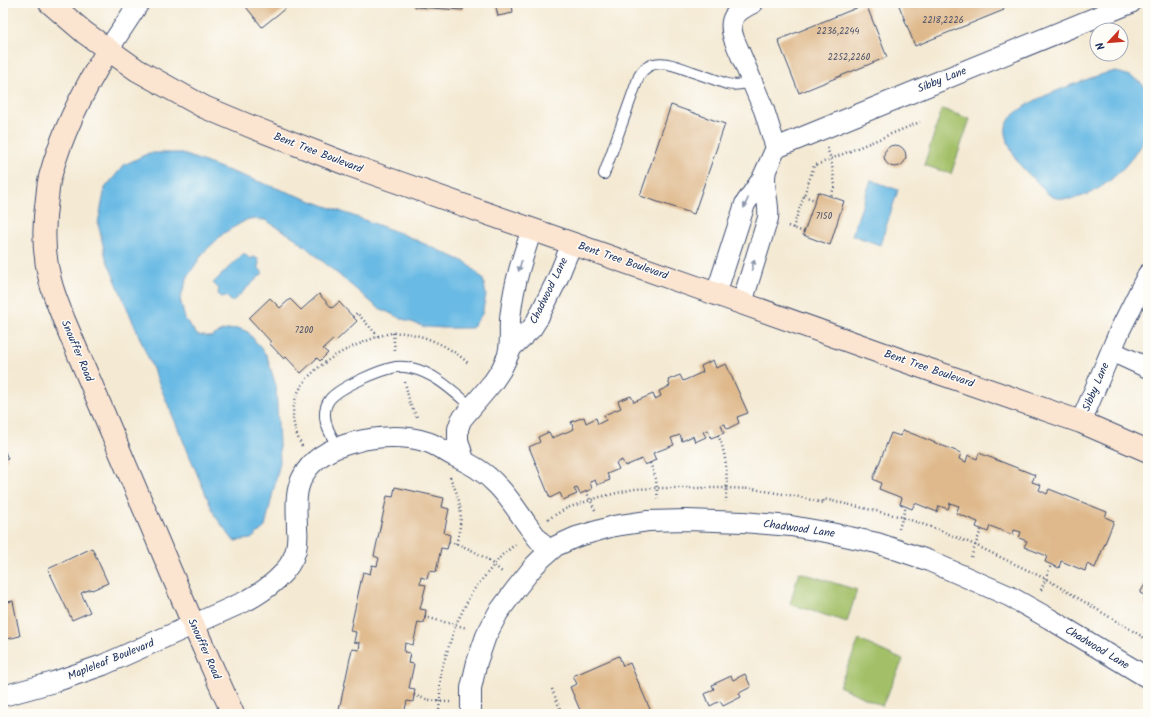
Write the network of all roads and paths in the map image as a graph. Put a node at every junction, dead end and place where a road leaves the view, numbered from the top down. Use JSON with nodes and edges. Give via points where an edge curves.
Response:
{"nodes":[{"id":1,"x":50,"y":3,"type":"edge"},
{"id":2,"x":139,"y":3,"type":"edge"},
{"id":3,"x":753,"y":3,"type":"edge"},
{"id":4,"x":1131,"y":3,"type":"edge"},
{"id":5,"x":108,"y":50,"type":"junction"},
{"id":6,"x":752,"y":81,"type":"junction"},
{"id":7,"x":920,"y":122,"type":"dead end"},
{"id":8,"x":820,"y":130,"type":"junction"},
{"id":9,"x":776,"y":148,"type":"junction"},
{"id":10,"x":831,"y":159,"type":"junction"},
{"id":11,"x":766,"y":170,"type":"junction"},
{"id":12,"x":604,"y":174,"type":"dead end"},
{"id":13,"x":804,"y":196,"type":"junction"},
{"id":14,"x":831,"y":196,"type":"dead end"},
{"id":15,"x":815,"y":200,"type":"dead end"},
{"id":16,"x":793,"y":228,"type":"dead end"},
{"id":17,"x":532,"y":229,"type":"junction"},
{"id":18,"x":572,"y":243,"type":"junction"},
{"id":19,"x":1148,"y":274,"type":"edge"},
{"id":20,"x":716,"y":294,"type":"junction"},
{"id":21,"x":742,"y":303,"type":"junction"},
{"id":22,"x":353,"y":317,"type":"dead end"},
{"id":23,"x":379,"y":337,"type":"dead end"},
{"id":24,"x":1111,"y":351,"type":"junction"},
{"id":25,"x":508,"y":354,"type":"junction"},
{"id":26,"x":324,"y":356,"type":"dead end"},
{"id":27,"x":328,"y":360,"type":"dead end"},
{"id":28,"x":1148,"y":368,"type":"edge"},
{"id":29,"x":472,"y":407,"type":"junction"},
{"id":30,"x":1081,"y":422,"type":"junction"},
{"id":31,"x":718,"y":435,"type":"dead end"},
{"id":32,"x":338,"y":447,"type":"junction"},
{"id":33,"x":1148,"y":451,"type":"edge"},
{"id":34,"x":650,"y":462,"type":"dead end"},
{"id":35,"x":456,"y":466,"type":"junction"},
{"id":36,"x":657,"y":488,"type":"junction"},
{"id":37,"x":727,"y":488,"type":"junction"},
{"id":38,"x":660,"y":521,"type":"junction"},
{"id":39,"x":725,"y":521,"type":"junction"},
{"id":40,"x":981,"y":530,"type":"dead end"},
{"id":41,"x":532,"y":531,"type":"junction"},
{"id":42,"x":449,"y":542,"type":"dead end"},
{"id":43,"x":456,"y":544,"type":"junction"},
{"id":44,"x":976,"y":545,"type":"junction"},
{"id":45,"x":548,"y":552,"type":"junction"},
{"id":46,"x":494,"y":564,"type":"junction"},
{"id":47,"x":1051,"y":565,"type":"dead end"},
{"id":48,"x":964,"y":576,"type":"junction"},
{"id":49,"x":1046,"y":579,"type":"junction"},
{"id":50,"x":518,"y":586,"type":"junction"},
{"id":51,"x":1032,"y":609,"type":"junction"},
{"id":52,"x":425,"y":617,"type":"dead end"},
{"id":53,"x":193,"y":624,"type":"junction"},
{"id":54,"x":456,"y":624,"type":"junction"},
{"id":55,"x":487,"y":634,"type":"junction"},
{"id":56,"x":1148,"y":640,"type":"edge"},
{"id":57,"x":1148,"y":678,"type":"edge"},
{"id":58,"x":552,"y":689,"type":"dead end"},
{"id":59,"x":414,"y":695,"type":"dead end"},
{"id":60,"x":3,"y":696,"type":"edge"},
{"id":61,"x":439,"y":702,"type":"junction"},
{"id":62,"x":471,"y":708,"type":"edge"},
{"id":63,"x":233,"y":714,"type":"edge"},
{"id":64,"x":439,"y":714,"type":"edge"},
{"id":65,"x":562,"y":714,"type":"edge"}],
"edges":[{"from":1,"to":5,"type":"main road"},
{"from":2,"to":5,"type":"street"},
{"from":3,"to":6,"type":"street","via":[[737,13],[732,20],[731,28]]},
{"from":4,"to":8,"type":"street","name":"Sibby Lane"},
{"from":5,"to":17,"type":"main road","name":"Bent Tree Boulevard","via":[[137,70],[204,107],[349,166]]},
{"from":5,"to":53,"type":"main road","name":"Snouffer Road","via":[[59,145],[49,178],[44,218],[44,245],[50,280],[64,320]]},
{"from":6,"to":9,"type":"street"},
{"from":6,"to":12,"type":"lane","via":[[727,84],[669,64],[657,64],[647,68],[639,76]]},
{"from":7,"to":10,"type":"path"},
{"from":8,"to":9,"type":"street","name":"Sibby Lane"},
{"from":8,"to":10,"type":"path"},
{"from":9,"to":11,"type":"street"},
{"from":10,"to":13,"type":"path","via":[[814,166]]},
{"from":10,"to":14,"type":"path","via":[[835,185]]},
{"from":11,"to":20,"type":"street","one_way":true,"via":[[745,204]]},
{"from":21,"to":11,"type":"street","one_way":true,"via":[[768,218],[764,187]]},
{"from":13,"to":15,"type":"path"},
{"from":13,"to":16,"type":"path"},
{"from":17,"to":18,"type":"main road","name":"Bent Tree Boulevard"},
{"from":17,"to":25,"type":"street","name":"Chadwood Lane","one_way":true,"via":[[514,289]]},
{"from":18,"to":20,"type":"main road","name":"Bent Tree Boulevard"},
{"from":18,"to":25,"type":"street","name":"Chadwood Lane","via":[[537,320]]},
{"from":19,"to":24,"type":"street","name":"Sibby Lane"},
{"from":20,"to":21,"type":"main road","name":"Bent Tree Boulevard"},
{"from":21,"to":30,"type":"main road","name":"Bent Tree Boulevard"},
{"from":22,"to":23,"type":"path","via":[[357,313]]},
{"from":24,"to":28,"type":"street","name":"Sibby Lane"},
{"from":24,"to":30,"type":"street","name":"Sibby Lane"},
{"from":25,"to":29,"type":"street","name":"Chadwood Lane","via":[[497,376]]},
{"from":26,"to":27,"type":"path"},
{"from":29,"to":32,"type":"lane","via":[[441,382],[426,374],[407,367],[390,368],[349,386],[329,400],[325,419]]},
{"from":29,"to":35,"type":"street","name":"Chadwood Lane","via":[[461,420],[458,429]]},
{"from":30,"to":33,"type":"main road","name":"Bent Tree Boulevard"},
{"from":31,"to":37,"type":"path","via":[[725,456]]},
{"from":32,"to":35,"type":"street","via":[[361,440],[403,438],[426,442]]},
{"from":32,"to":53,"type":"street","via":[[314,462],[302,479],[297,499],[296,550],[282,574],[255,597]]},
{"from":34,"to":36,"type":"path"},
{"from":35,"to":41,"type":"street","via":[[479,469],[515,506]]},
{"from":35,"to":43,"type":"path","via":[[461,515]]},
{"from":36,"to":37,"type":"path"},
{"from":36,"to":38,"type":"path"},
{"from":36,"to":41,"type":"path","via":[[634,489],[590,500],[550,517]]},
{"from":37,"to":39,"type":"path"},
{"from":37,"to":44,"type":"path","via":[[764,490],[823,503],[824,499],[902,517]]},
{"from":38,"to":39,"type":"street","name":"Chadwood Lane"},
{"from":38,"to":45,"type":"street","name":"Chadwood Lane","via":[[621,525],[590,532],[566,541]]},
{"from":39,"to":48,"type":"street","name":"Chadwood Lane","via":[[791,526],[877,543]]},
{"from":40,"to":44,"type":"path"},
{"from":41,"to":45,"type":"street"},
{"from":41,"to":46,"type":"path"},
{"from":42,"to":43,"type":"path"},
{"from":43,"to":46,"type":"path","via":[[473,550]]},
{"from":44,"to":48,"type":"path"},
{"from":44,"to":49,"type":"path"},
{"from":45,"to":50,"type":"street","name":"Chadwood Lane"},
{"from":46,"to":50,"type":"path"},
{"from":46,"to":54,"type":"path","via":[[472,592]]},
{"from":47,"to":49,"type":"path"},
{"from":48,"to":51,"type":"street","name":"Chadwood Lane"},
{"from":49,"to":51,"type":"path"},
{"from":49,"to":56,"type":"path"},
{"from":50,"to":55,"type":"street","name":"Chadwood Lane","via":[[498,613]]},
{"from":51,"to":57,"type":"street","name":"Chadwood Lane"},
{"from":52,"to":54,"type":"path"},
{"from":53,"to":60,"type":"street","name":"Mapleleaf Boulevard","via":[[103,666]]},
{"from":53,"to":63,"type":"main road","name":"Snouffer Road"},
{"from":54,"to":55,"type":"path"},
{"from":54,"to":61,"type":"path","via":[[441,671]]},
{"from":55,"to":62,"type":"street","name":"Chadwood Lane","via":[[471,688]]},
{"from":58,"to":65,"type":"path"},
{"from":59,"to":61,"type":"path"},
{"from":61,"to":62,"type":"path"},
{"from":61,"to":64,"type":"path"}]}
